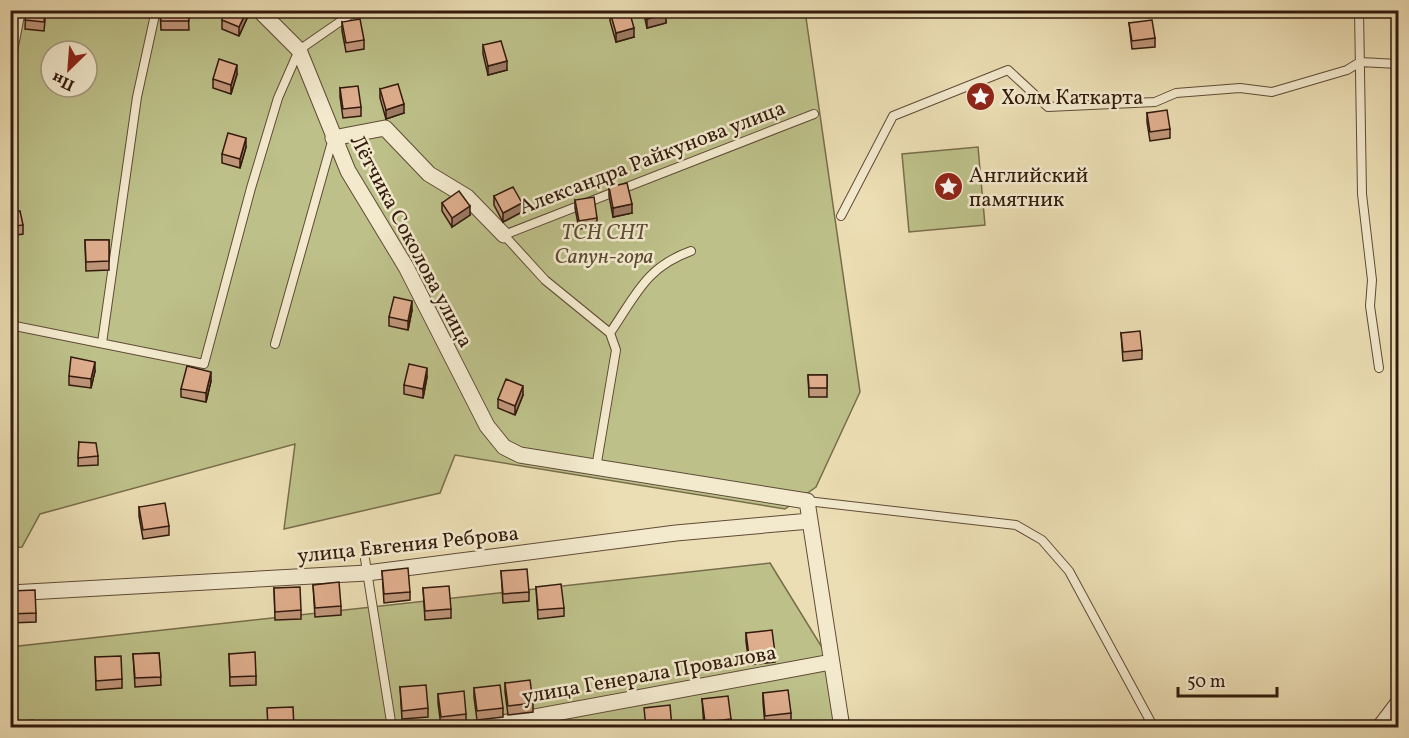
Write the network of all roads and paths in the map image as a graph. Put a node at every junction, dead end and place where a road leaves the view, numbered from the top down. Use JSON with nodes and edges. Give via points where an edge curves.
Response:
{"nodes":[{"id":1,"x":21,"y":10,"type":"edge"},
{"id":2,"x":156,"y":10,"type":"edge"},
{"id":3,"x":259,"y":10,"type":"edge"},
{"id":4,"x":407,"y":10,"type":"edge"},
{"id":5,"x":1359,"y":10,"type":"edge"},
{"id":6,"x":299,"y":50,"type":"junction"},
{"id":7,"x":1360,"y":62,"type":"junction"},
{"id":8,"x":1398,"y":64,"type":"edge"},
{"id":9,"x":10,"y":67,"type":"edge"},
{"id":10,"x":814,"y":114,"type":"dead end"},
{"id":11,"x":333,"y":138,"type":"junction"},
{"id":12,"x":841,"y":216,"type":"dead end"},
{"id":13,"x":504,"y":235,"type":"junction"},
{"id":14,"x":692,"y":250,"type":"dead end"},
{"id":15,"x":10,"y":325,"type":"edge"},
{"id":16,"x":610,"y":333,"type":"junction"},
{"id":17,"x":102,"y":344,"type":"junction"},
{"id":18,"x":275,"y":344,"type":"dead end"},
{"id":19,"x":1379,"y":368,"type":"dead end"},
{"id":20,"x":596,"y":469,"type":"junction"},
{"id":21,"x":807,"y":501,"type":"junction"},
{"id":22,"x":810,"y":521,"type":"junction"},
{"id":23,"x":366,"y":566,"type":"junction"},
{"id":24,"x":10,"y":593,"type":"edge"},
{"id":25,"x":831,"y":662,"type":"junction"},
{"id":26,"x":1398,"y":703,"type":"edge"},
{"id":27,"x":392,"y":728,"type":"edge"},
{"id":28,"x":475,"y":728,"type":"edge"},
{"id":29,"x":842,"y":728,"type":"edge"},
{"id":30,"x":1154,"y":728,"type":"edge"},
{"id":31,"x":1379,"y":728,"type":"edge"}],
"edges":[{"from":1,"to":9,"type":"lane"},
{"from":2,"to":17,"type":"lane","via":[[137,97]]},
{"from":3,"to":6,"type":"street","name":"Лётчика Соколова улица"},
{"from":4,"to":6,"type":"lane","via":[[351,14]]},
{"from":5,"to":7,"type":"lane"},
{"from":6,"to":11,"type":"street","name":"Лётчика Соколова улица"},
{"from":6,"to":17,"type":"lane","via":[[278,98],[254,176],[204,364]]},
{"from":7,"to":8,"type":"lane"},
{"from":7,"to":12,"type":"lane","via":[[1347,70],[1272,92],[1240,88],[1176,93],[1155,102],[1048,107],[1008,70],[893,116]]},
{"from":7,"to":19,"type":"lane","via":[[1362,194]]},
{"from":10,"to":13,"type":"lane","name":"Александра Райкунова улица"},
{"from":11,"to":13,"type":"street","via":[[385,128],[429,174],[466,197]]},
{"from":11,"to":18,"type":"lane"},
{"from":11,"to":20,"type":"street","name":"Лётчика Соколова улица","via":[[348,171],[406,267],[487,426],[504,447],[519,454]]},
{"from":13,"to":16,"type":"lane","via":[[545,280]]},
{"from":14,"to":16,"type":"lane","via":[[670,258],[651,273]]},
{"from":15,"to":17,"type":"lane"},
{"from":16,"to":20,"type":"lane","via":[[616,350]]},
{"from":20,"to":21,"type":"street"},
{"from":21,"to":22,"type":"street"},
{"from":21,"to":30,"type":"lane","via":[[1016,525],[1042,540],[1069,571]]},
{"from":22,"to":23,"type":"street","name":"улица Евгения Реброва"},
{"from":22,"to":25,"type":"street"},
{"from":23,"to":24,"type":"street","name":"улица Евгения Реброва"},
{"from":23,"to":27,"type":"lane"},
{"from":25,"to":28,"type":"street","name":"улица Генерала Провалова"},
{"from":25,"to":29,"type":"street"},
{"from":26,"to":31,"type":"street"}]}
